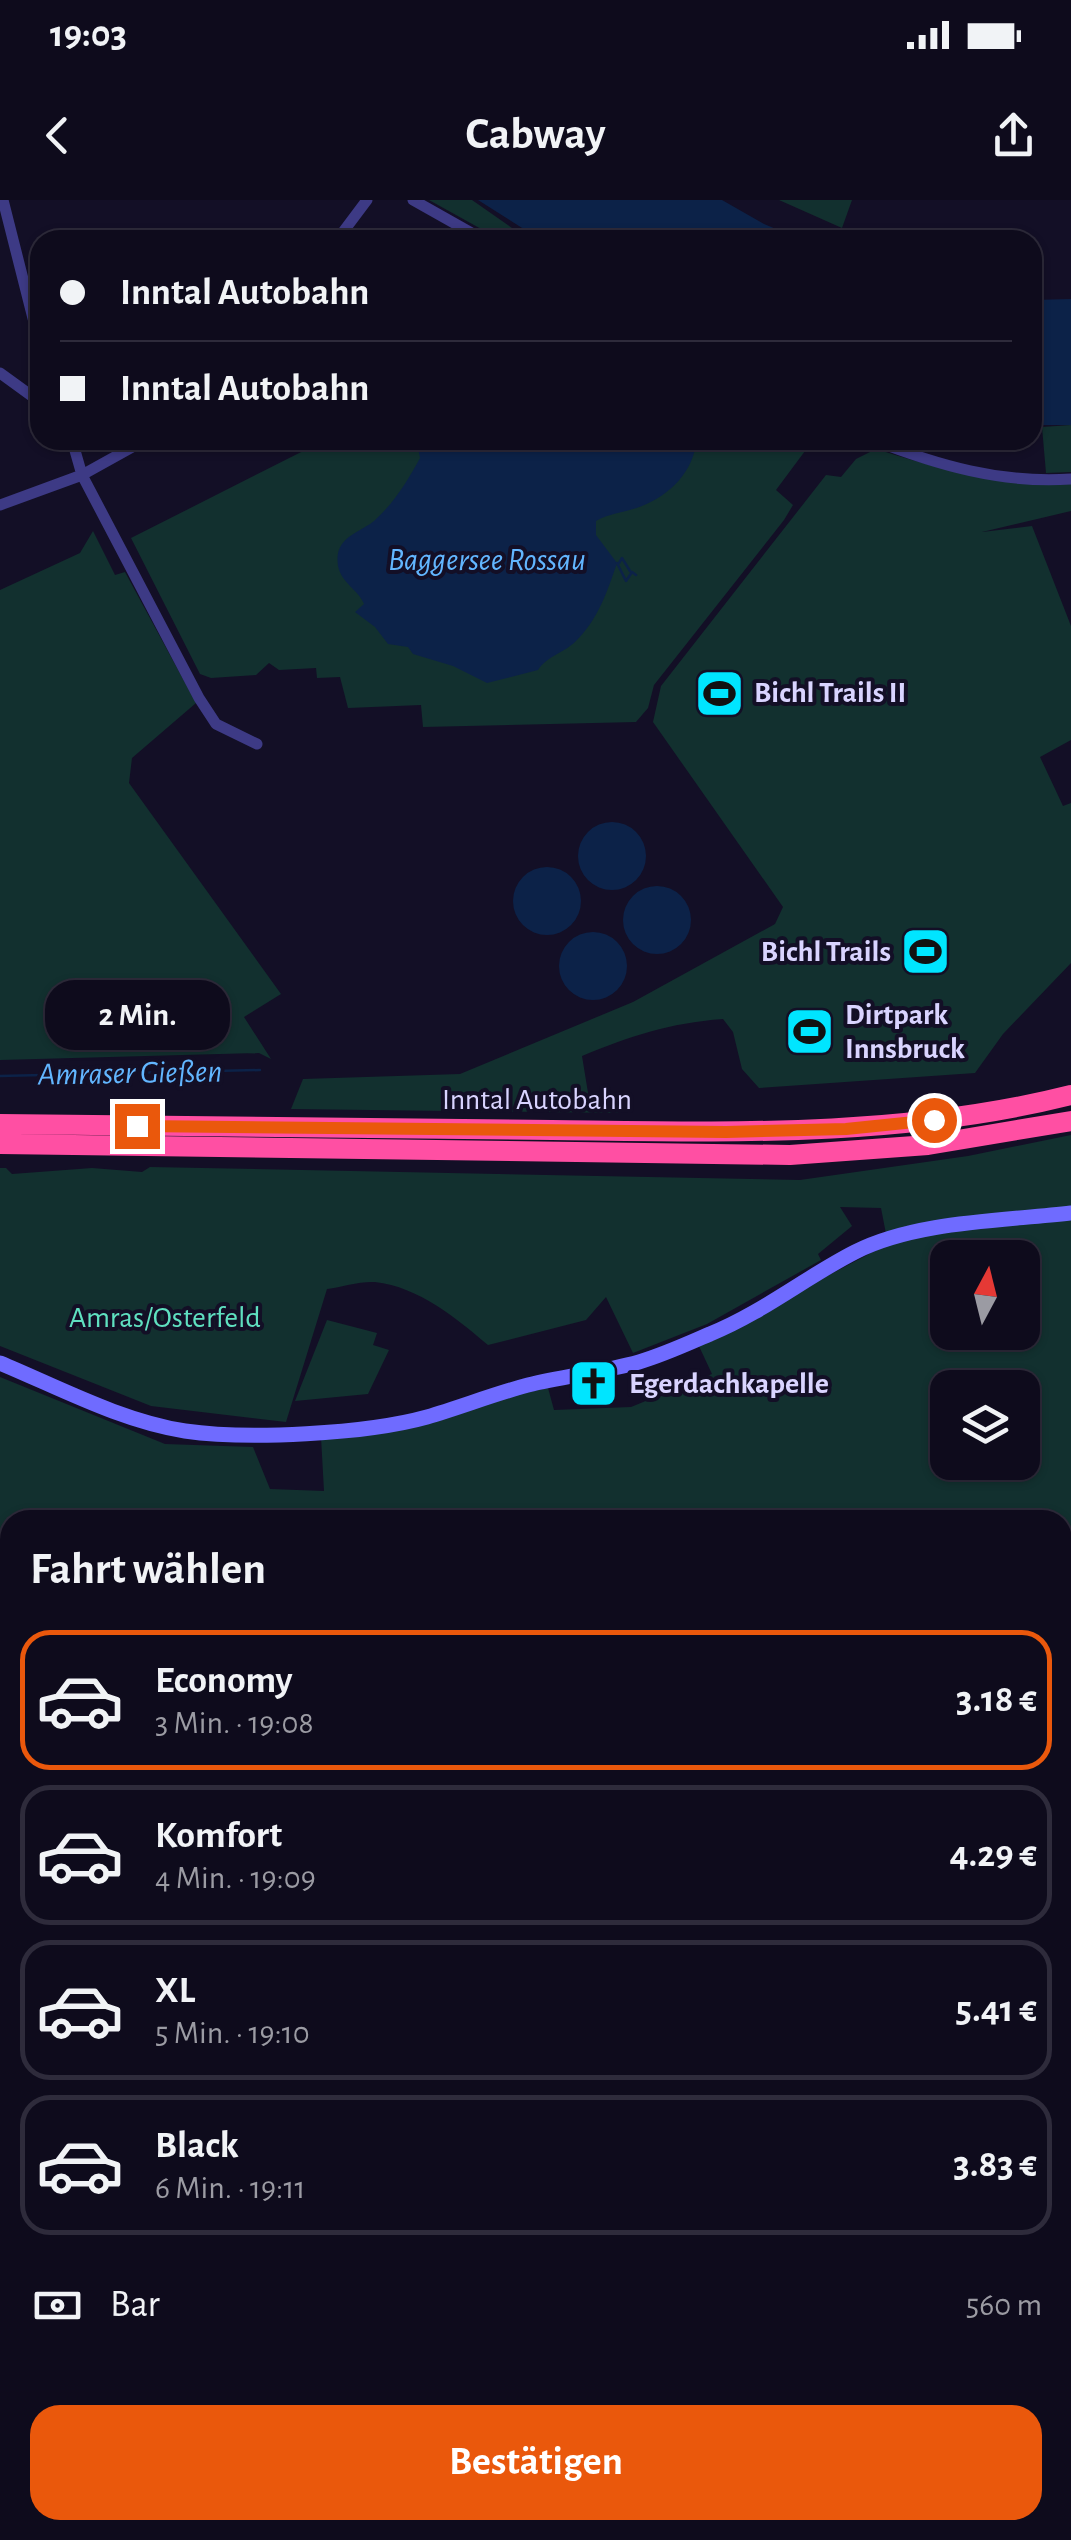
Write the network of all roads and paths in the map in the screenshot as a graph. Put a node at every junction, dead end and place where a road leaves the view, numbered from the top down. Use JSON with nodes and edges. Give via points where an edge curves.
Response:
{"nodes":[{"id":1,"x":3,"y":200,"type":"edge"},
{"id":2,"x":367,"y":200,"type":"edge"},
{"id":3,"x":412,"y":200,"type":"edge"},
{"id":4,"x":344,"y":230,"type":"edge"},
{"id":5,"x":466,"y":230,"type":"edge"},
{"id":6,"x":30,"y":307,"type":"edge"},
{"id":7,"x":0,"y":372,"type":"edge"},
{"id":8,"x":30,"y":394,"type":"edge"},
{"id":9,"x":75,"y":450,"type":"edge"},
{"id":10,"x":126,"y":450,"type":"edge"},
{"id":11,"x":902,"y":450,"type":"edge"},
{"id":12,"x":82,"y":475,"type":"junction"},
{"id":13,"x":1071,"y":479,"type":"edge"},
{"id":14,"x":0,"y":506,"type":"edge"},
{"id":15,"x":257,"y":744,"type":"dead end"},
{"id":16,"x":1071,"y":1084,"type":"edge"},
{"id":17,"x":1071,"y":1095,"type":"edge"},
{"id":18,"x":1030,"y":1104,"type":"junction"},
{"id":19,"x":1071,"y":1120,"type":"edge"},
{"id":20,"x":0,"y":1124,"type":"edge"},
{"id":21,"x":251,"y":1137,"type":"junction"},
{"id":22,"x":286,"y":1137,"type":"junction"},
{"id":23,"x":0,"y":1144,"type":"edge"},
{"id":24,"x":1071,"y":1213,"type":"edge"},
{"id":25,"x":0,"y":1364,"type":"edge"}],
"edges":[{"from":1,"to":6,"type":"street"},
{"from":2,"to":4,"type":"street"},
{"from":3,"to":5,"type":"street"},
{"from":7,"to":8,"type":"street"},
{"from":9,"to":12,"type":"street"},
{"from":10,"to":12,"type":"street"},
{"from":11,"to":13,"type":"street","via":[[962,471]]},
{"from":12,"to":14,"type":"street"},
{"from":12,"to":15,"type":"street","via":[[199,698],[216,724]]},
{"from":16,"to":18,"type":"highway"},
{"from":17,"to":18,"type":"highway","name":"Inntal Autobahn"},
{"from":18,"to":22,"type":"highway","name":"Inntal Autobahn","via":[[846,1129]]},
{"from":19,"to":22,"type":"highway","name":"Inntal Autobahn","via":[[928,1145],[790,1156]]},
{"from":20,"to":21,"type":"highway","name":"Inntal Autobahn"},
{"from":21,"to":22,"type":"highway","name":"Inntal Autobahn"},
{"from":21,"to":23,"type":"highway","name":"Inntal Autobahn"},
{"from":24,"to":25,"type":"main road","via":[[895,1237],[663,1353],[390,1425],[186,1431],[144,1422]]}]}
